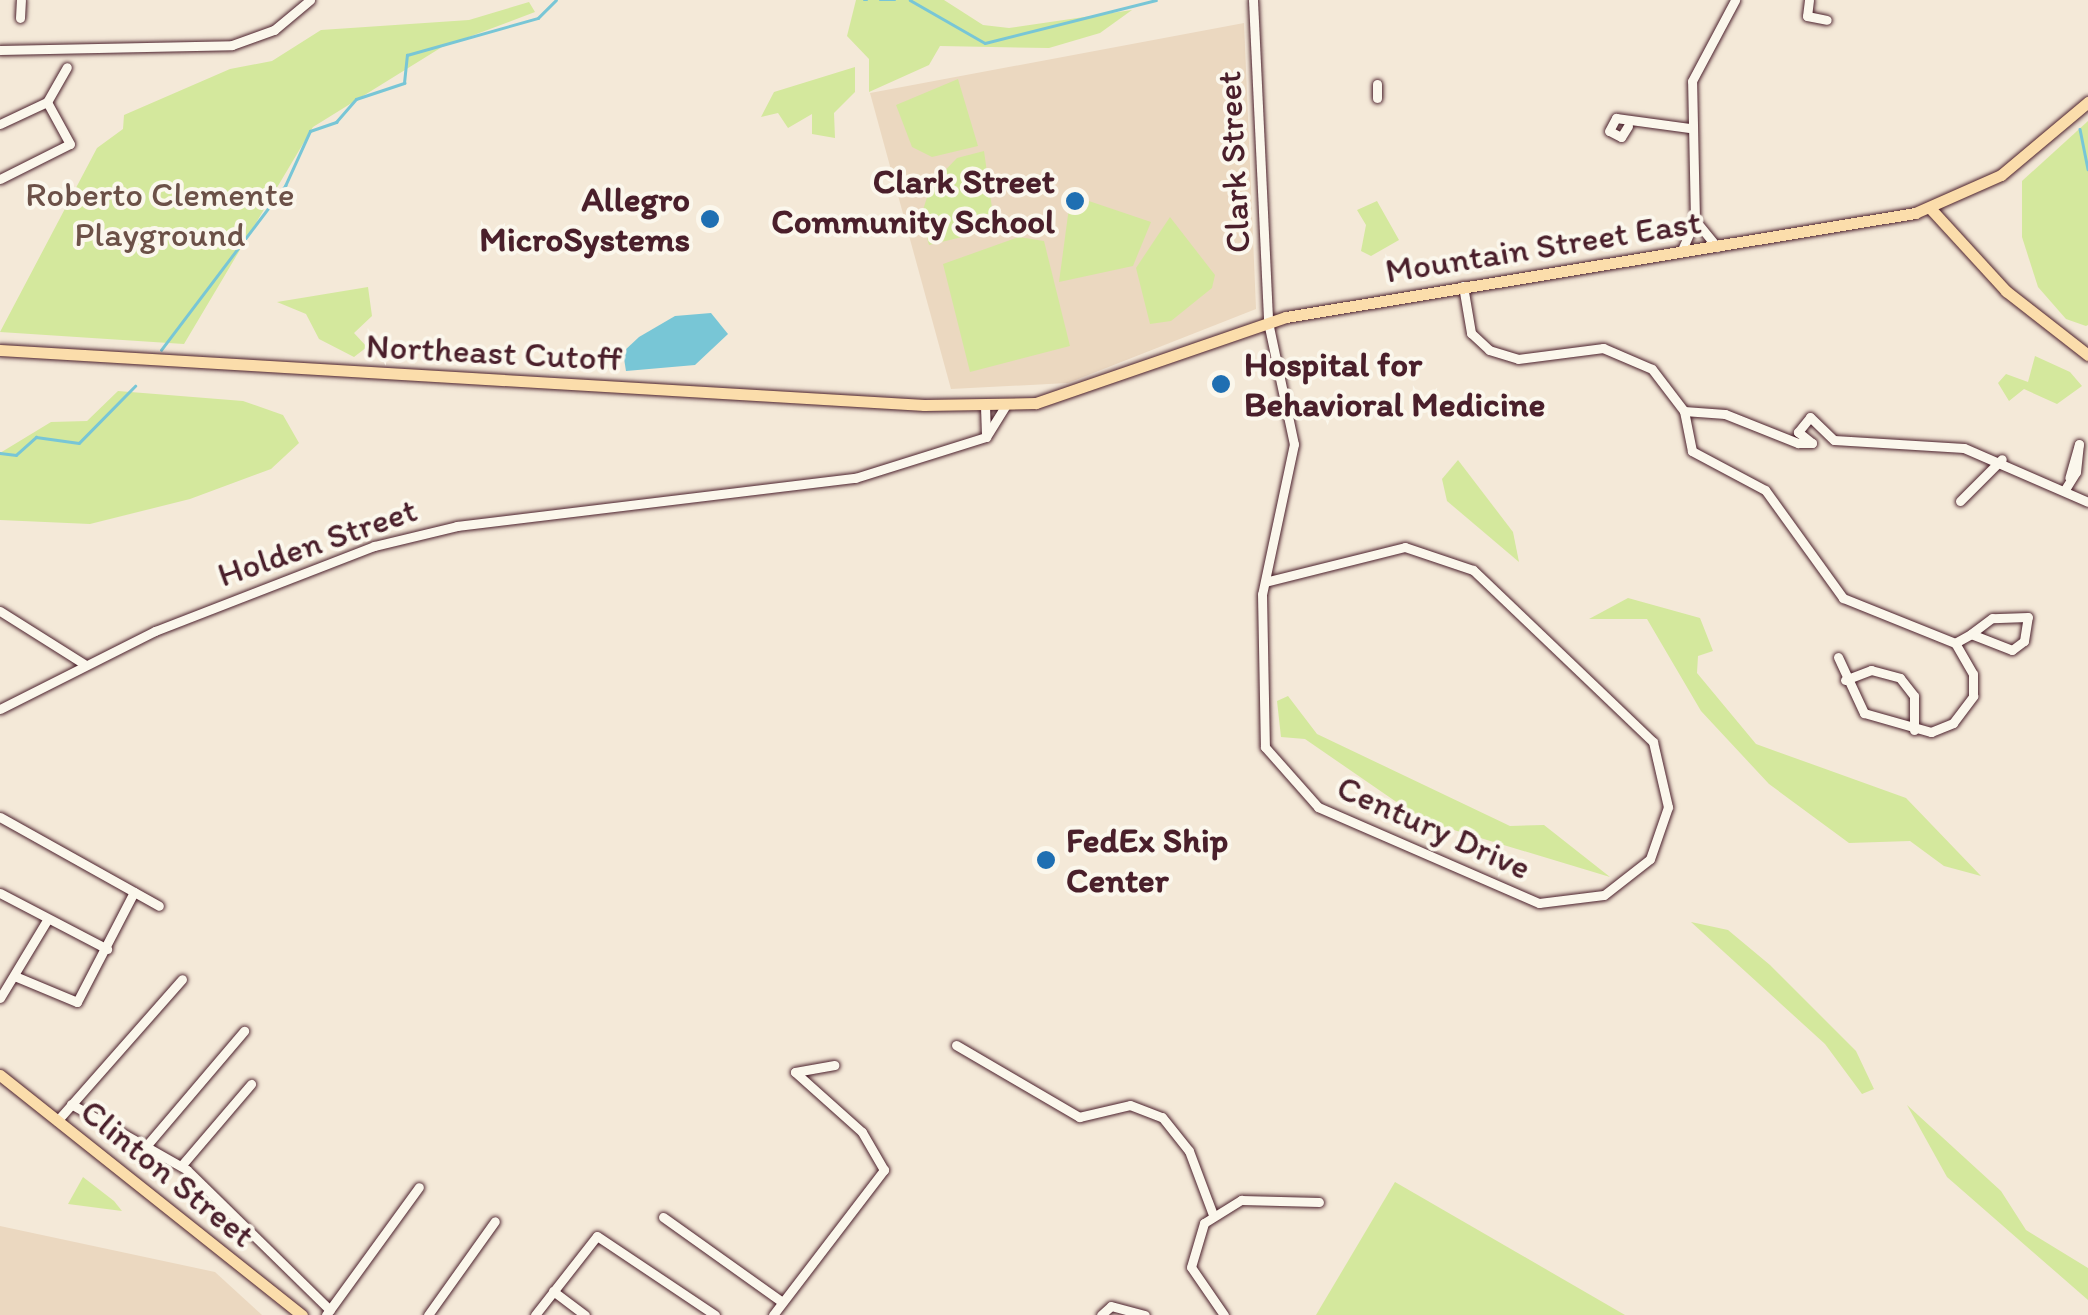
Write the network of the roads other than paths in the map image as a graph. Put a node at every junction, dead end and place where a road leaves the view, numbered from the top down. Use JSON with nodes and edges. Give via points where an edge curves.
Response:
{"nodes":[{"id":1,"x":21,"y":0,"type":"edge"},
{"id":2,"x":310,"y":0,"type":"edge"},
{"id":3,"x":1253,"y":0,"type":"edge"},
{"id":4,"x":1735,"y":0,"type":"edge"},
{"id":5,"x":1809,"y":0,"type":"edge"},
{"id":6,"x":20,"y":18,"type":"dead end"},
{"id":7,"x":1827,"y":20,"type":"dead end"},
{"id":8,"x":0,"y":50,"type":"edge"},
{"id":9,"x":67,"y":67,"type":"dead end"},
{"id":10,"x":1377,"y":84,"type":"dead end"},
{"id":11,"x":1377,"y":98,"type":"dead end"},
{"id":12,"x":47,"y":102,"type":"junction"},
{"id":13,"x":2088,"y":102,"type":"edge"},
{"id":14,"x":0,"y":124,"type":"edge"},
{"id":15,"x":1628,"y":126,"type":"dead end"},
{"id":16,"x":1688,"y":128,"type":"junction"},
{"id":17,"x":0,"y":179,"type":"edge"},
{"id":18,"x":1930,"y":208,"type":"junction"},
{"id":19,"x":1695,"y":220,"type":"junction"},
{"id":20,"x":1716,"y":247,"type":"junction"},
{"id":21,"x":1681,"y":253,"type":"junction"},
{"id":22,"x":1463,"y":286,"type":"junction"},
{"id":23,"x":1268,"y":322,"type":"junction"},
{"id":24,"x":0,"y":350,"type":"edge"},
{"id":25,"x":2088,"y":355,"type":"edge"},
{"id":26,"x":985,"y":406,"type":"junction"},
{"id":27,"x":1004,"y":406,"type":"junction"},
{"id":28,"x":1684,"y":411,"type":"junction"},
{"id":29,"x":986,"y":437,"type":"junction"},
{"id":30,"x":1834,"y":440,"type":"junction"},
{"id":31,"x":1812,"y":443,"type":"junction"},
{"id":32,"x":2002,"y":460,"type":"junction"},
{"id":33,"x":2069,"y":478,"type":"dead end"},
{"id":34,"x":2064,"y":490,"type":"junction"},
{"id":35,"x":1960,"y":501,"type":"dead end"},
{"id":36,"x":2088,"y":502,"type":"edge"},
{"id":37,"x":1265,"y":582,"type":"junction"},
{"id":38,"x":0,"y":611,"type":"edge"},
{"id":39,"x":1971,"y":634,"type":"junction"},
{"id":40,"x":1955,"y":643,"type":"junction"},
{"id":41,"x":1838,"y":658,"type":"dead end"},
{"id":42,"x":84,"y":664,"type":"junction"},
{"id":43,"x":1845,"y":680,"type":"junction"},
{"id":44,"x":0,"y":708,"type":"edge"},
{"id":45,"x":1914,"y":730,"type":"junction"},
{"id":46,"x":0,"y":817,"type":"edge"},
{"id":47,"x":134,"y":892,"type":"junction"},
{"id":48,"x":0,"y":893,"type":"edge"},
{"id":49,"x":158,"y":906,"type":"dead end"},
{"id":50,"x":47,"y":920,"type":"junction"},
{"id":51,"x":107,"y":949,"type":"junction"},
{"id":52,"x":17,"y":977,"type":"junction"},
{"id":53,"x":182,"y":978,"type":"dead end"},
{"id":54,"x":0,"y":998,"type":"edge"},
{"id":55,"x":244,"y":1031,"type":"dead end"},
{"id":56,"x":956,"y":1045,"type":"dead end"},
{"id":57,"x":834,"y":1065,"type":"dead end"},
{"id":58,"x":0,"y":1075,"type":"edge"},
{"id":59,"x":252,"y":1084,"type":"dead end"},
{"id":60,"x":71,"y":1104,"type":"junction"},
{"id":61,"x":58,"y":1120,"type":"junction"},
{"id":62,"x":146,"y":1145,"type":"junction"},
{"id":63,"x":181,"y":1166,"type":"junction"},
{"id":64,"x":419,"y":1187,"type":"dead end"},
{"id":65,"x":1319,"y":1202,"type":"dead end"},
{"id":66,"x":1214,"y":1214,"type":"junction"},
{"id":67,"x":663,"y":1217,"type":"dead end"},
{"id":68,"x":495,"y":1221,"type":"dead end"},
{"id":69,"x":553,"y":1291,"type":"junction"},
{"id":70,"x":782,"y":1302,"type":"junction"},
{"id":71,"x":328,"y":1312,"type":"edge"},
{"id":72,"x":302,"y":1315,"type":"edge"},
{"id":73,"x":428,"y":1315,"type":"edge"},
{"id":74,"x":536,"y":1315,"type":"edge"},
{"id":75,"x":585,"y":1315,"type":"edge"},
{"id":76,"x":715,"y":1315,"type":"edge"},
{"id":77,"x":773,"y":1315,"type":"edge"},
{"id":78,"x":1101,"y":1315,"type":"edge"},
{"id":79,"x":1146,"y":1315,"type":"edge"},
{"id":80,"x":1224,"y":1315,"type":"edge"}],
"edges":[{"from":1,"to":6,"type":"street"},
{"from":2,"to":8,"type":"street","via":[[274,30],[218,48]]},
{"from":3,"to":23,"type":"street","name":"Clark Street"},
{"from":4,"to":16,"type":"street","via":[[1698,62]]},
{"from":5,"to":7,"type":"street","via":[[1807,16]]},
{"from":9,"to":12,"type":"street"},
{"from":10,"to":11,"type":"street"},
{"from":12,"to":14,"type":"street"},
{"from":12,"to":17,"type":"street","via":[[70,144]]},
{"from":13,"to":18,"type":"main road","name":"Mountain Street East","via":[[2020,162]]},
{"from":15,"to":16,"type":"street"},
{"from":16,"to":19,"type":"street"},
{"from":18,"to":20,"type":"main road","name":"Mountain Street East"},
{"from":18,"to":25,"type":"main road","via":[[2006,290]]},
{"from":19,"to":20,"type":"street"},
{"from":19,"to":21,"type":"street"},
{"from":20,"to":21,"type":"main road","name":"Mountain Street East"},
{"from":21,"to":22,"type":"main road","name":"Mountain Street East"},
{"from":22,"to":23,"type":"main road","name":"Mountain Street East"},
{"from":22,"to":28,"type":"street","via":[[1471,332],[1489,350],[1518,360],[1603,348],[1652,369]]},
{"from":23,"to":27,"type":"main road","name":"Mountain Street East","via":[[1102,386]]},
{"from":23,"to":37,"type":"street","name":"Century Drive","via":[[1294,444]]},
{"from":24,"to":26,"type":"main road","name":"Northeast Cutoff"},
{"from":26,"to":27,"type":"main road","name":"Mountain Street East"},
{"from":26,"to":29,"type":"street"},
{"from":27,"to":29,"type":"street"},
{"from":28,"to":31,"type":"street"},
{"from":28,"to":40,"type":"street","via":[[1692,451],[1765,490],[1842,598]]},
{"from":29,"to":42,"type":"street","name":"Holden Street","via":[[793,489],[433,530],[313,568]]},
{"from":30,"to":31,"type":"street"},
{"from":30,"to":31,"type":"street","via":[[1806,417],[1798,432]]},
{"from":30,"to":32,"type":"street","via":[[1921,441]]},
{"from":32,"to":34,"type":"street"},
{"from":32,"to":35,"type":"street"},
{"from":33,"to":34,"type":"street"},
{"from":34,"to":36,"type":"street"},
{"from":37,"to":37,"type":"street","name":"Century Drive","via":[[1404,548],[1473,570],[1654,742],[1668,807],[1650,859],[1604,895],[1539,903],[1301,796],[1272,762],[1259,723]]},
{"from":38,"to":42,"type":"street"},
{"from":39,"to":39,"type":"street","via":[[2012,650],[2024,641],[2028,616],[1992,618]]},
{"from":39,"to":40,"type":"street"},
{"from":40,"to":45,"type":"street","via":[[1973,674],[1973,696],[1953,723]]},
{"from":41,"to":43,"type":"street"},
{"from":42,"to":44,"type":"street","name":"Holden Street"},
{"from":43,"to":45,"type":"street","via":[[1864,713]]},
{"from":43,"to":45,"type":"street","via":[[1871,670],[1900,678],[1914,696]]},
{"from":46,"to":47,"type":"street"},
{"from":47,"to":49,"type":"street"},
{"from":47,"to":51,"type":"street"},
{"from":48,"to":50,"type":"street"},
{"from":50,"to":51,"type":"street"},
{"from":50,"to":52,"type":"street"},
{"from":51,"to":52,"type":"street","via":[[78,1002]]},
{"from":52,"to":54,"type":"street"},
{"from":53,"to":60,"type":"street"},
{"from":55,"to":62,"type":"street"},
{"from":56,"to":66,"type":"street","via":[[1079,1117],[1130,1105],[1162,1117],[1190,1152]]},
{"from":57,"to":70,"type":"street","via":[[795,1072],[862,1132],[884,1170]]},
{"from":58,"to":61,"type":"main road","name":"Clinton Street"},
{"from":59,"to":63,"type":"street"},
{"from":60,"to":61,"type":"street"},
{"from":60,"to":62,"type":"street","name":"Clinton Street"},
{"from":61,"to":72,"type":"main road","name":"Clinton Street"},
{"from":62,"to":63,"type":"street","name":"Clinton Street"},
{"from":63,"to":71,"type":"street","name":"Clinton Street"},
{"from":64,"to":71,"type":"street"},
{"from":65,"to":66,"type":"street","via":[[1241,1200]]},
{"from":66,"to":80,"type":"street","via":[[1190,1260]]},
{"from":67,"to":70,"type":"street"},
{"from":68,"to":73,"type":"street"},
{"from":69,"to":74,"type":"street"},
{"from":69,"to":75,"type":"street"},
{"from":69,"to":76,"type":"street","via":[[597,1236]]},
{"from":70,"to":77,"type":"street"},
{"from":78,"to":79,"type":"street","via":[[1116,1306]]}]}
